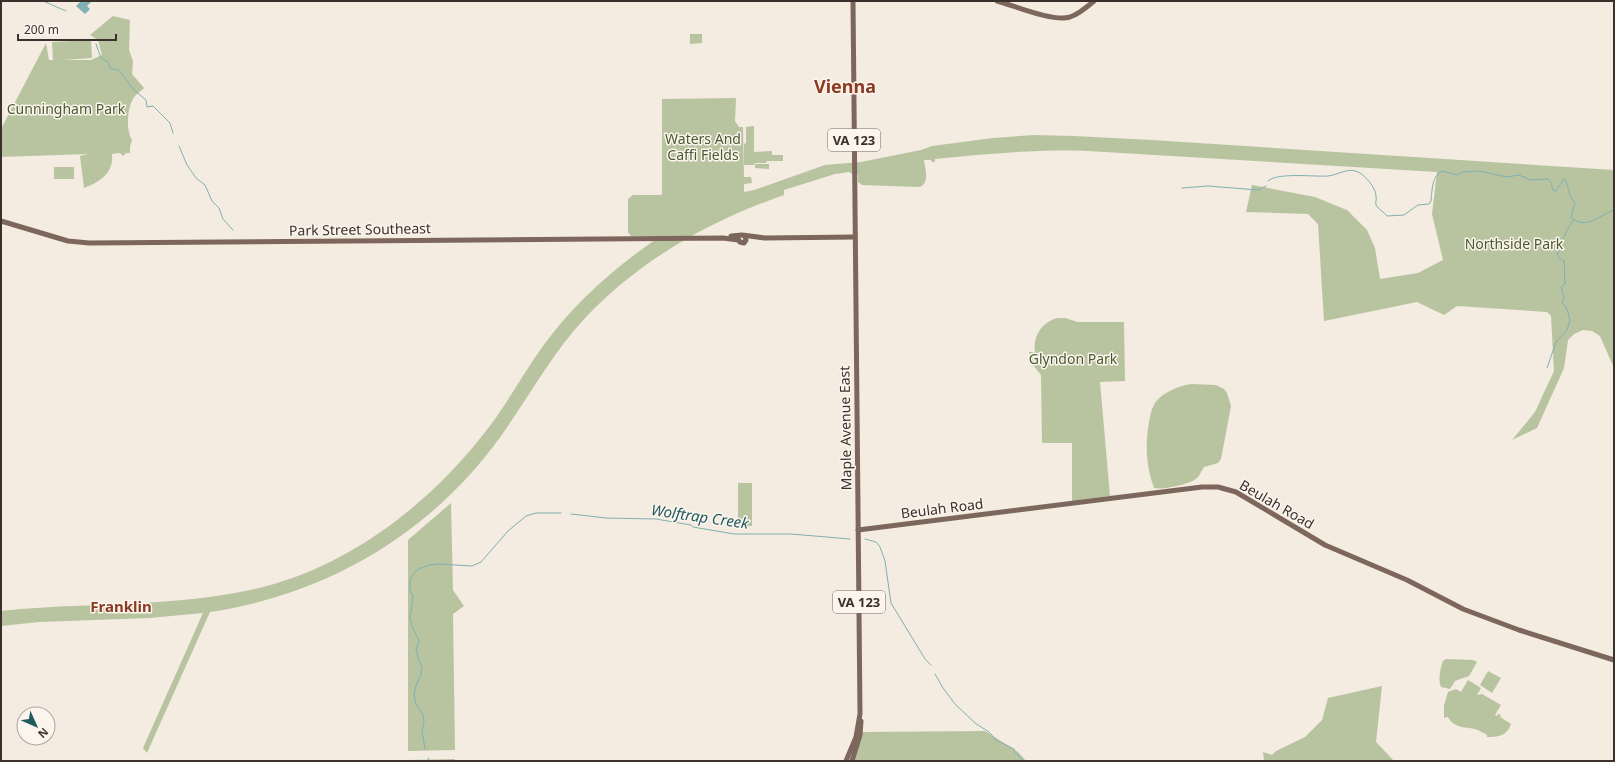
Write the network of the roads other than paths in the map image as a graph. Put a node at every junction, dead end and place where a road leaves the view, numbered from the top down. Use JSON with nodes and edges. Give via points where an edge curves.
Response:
{"nodes":[{"id":1,"x":853,"y":1,"type":"edge"},
{"id":2,"x":997,"y":1,"type":"edge"},
{"id":3,"x":1094,"y":1,"type":"edge"},
{"id":4,"x":1,"y":221,"type":"edge"},
{"id":5,"x":855,"y":237,"type":"junction"},
{"id":6,"x":858,"y":530,"type":"junction"},
{"id":7,"x":1614,"y":660,"type":"edge"},
{"id":8,"x":860,"y":714,"type":"junction"},
{"id":9,"x":846,"y":761,"type":"edge"},
{"id":10,"x":852,"y":761,"type":"edge"}],
"edges":[{"from":1,"to":5,"type":"main road","name":"Maple Avenue East","number":"VA 123"},
{"from":2,"to":3,"type":"main road","via":[[1049,17],[1061,18],[1079,13]]},
{"from":4,"to":5,"type":"main road","name":"Park Street Southeast","via":[[68,241],[89,243]]},
{"from":5,"to":6,"type":"main road","name":"Maple Avenue East","number":"VA 123"},
{"from":6,"to":7,"type":"main road","name":"Beulah Road","via":[[1218,487],[1242,495],[1315,540],[1406,580],[1463,609]]},
{"from":6,"to":8,"type":"main road","name":"Maple Avenue East","number":"VA 123"},
{"from":8,"to":9,"type":"main road","name":"Maple Avenue East","number":"VA 123","via":[[856,738]]},
{"from":8,"to":10,"type":"main road","number":"VA 123","via":[[858,747]]}]}
